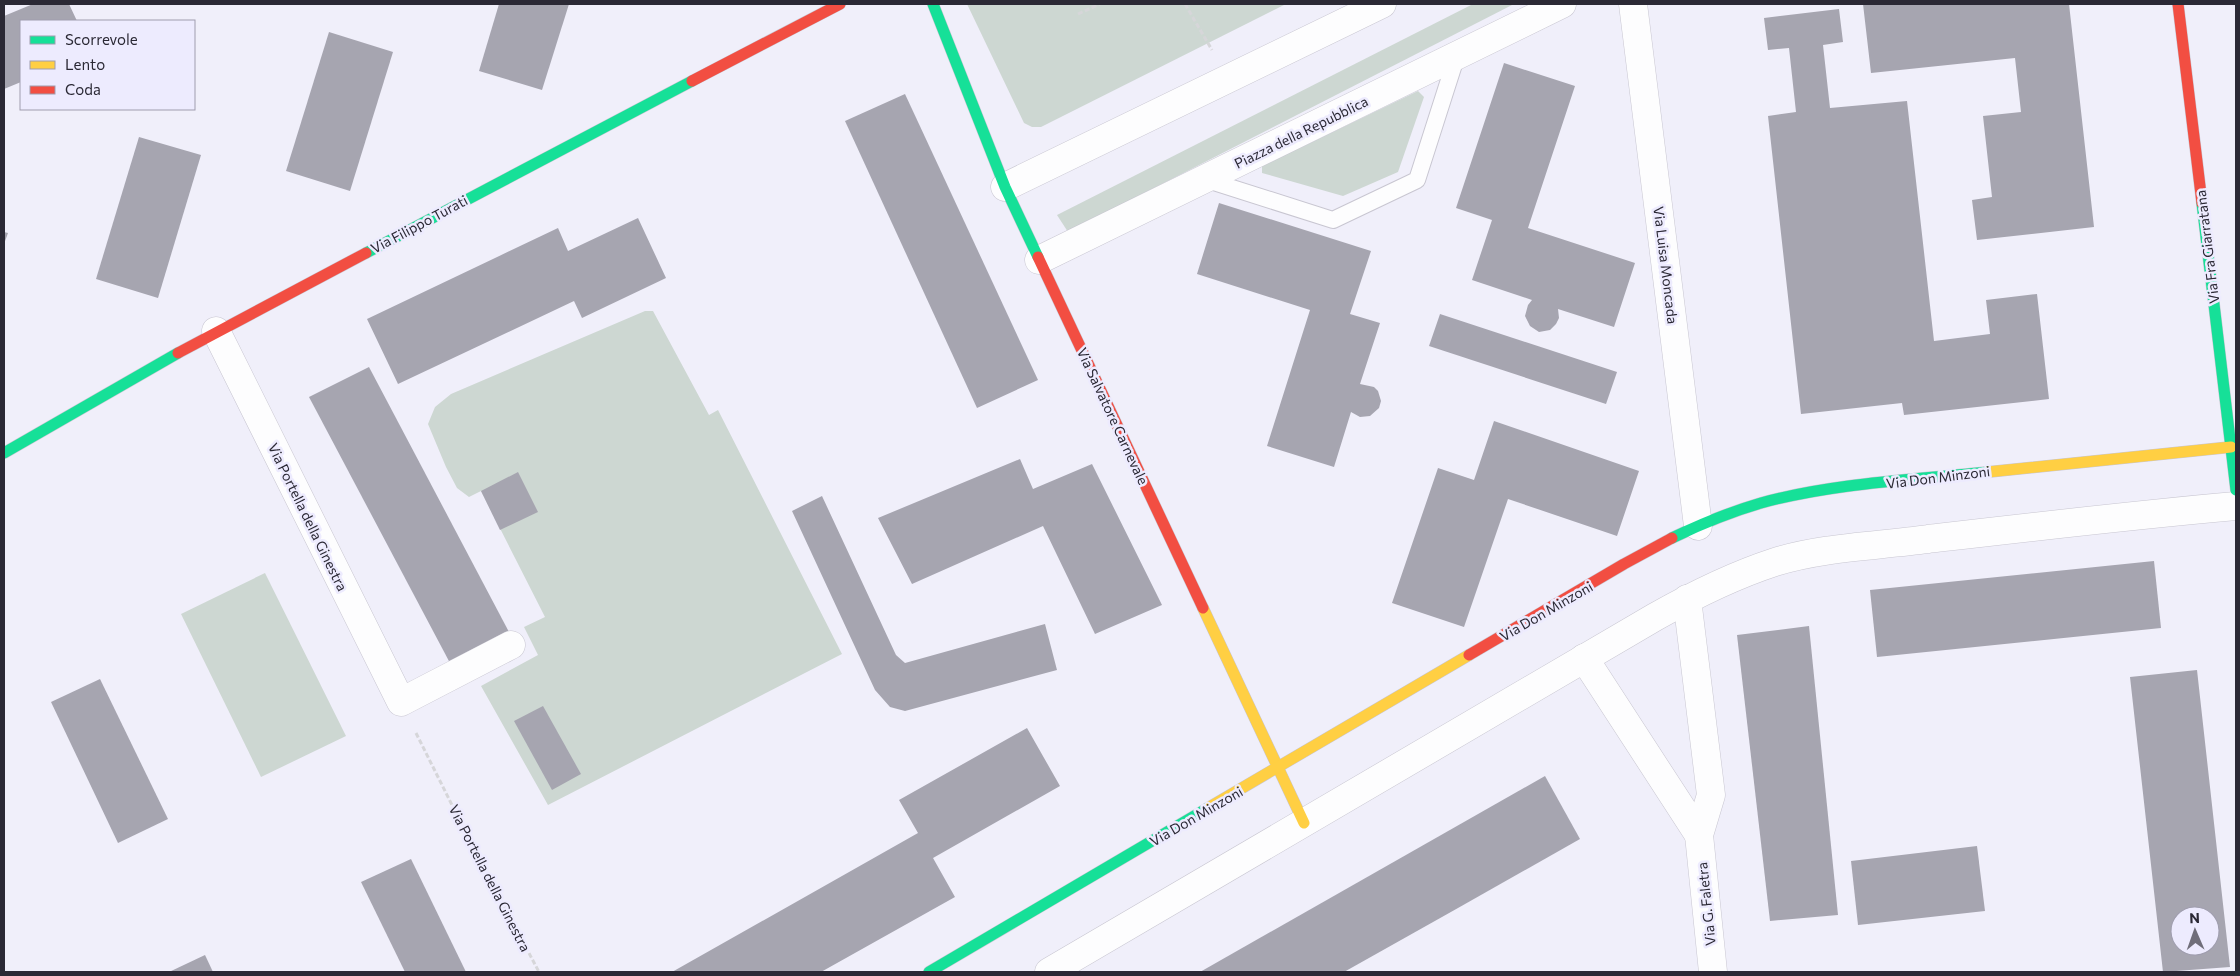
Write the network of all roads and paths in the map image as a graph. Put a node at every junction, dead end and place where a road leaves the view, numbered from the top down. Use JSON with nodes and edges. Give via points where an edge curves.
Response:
{"nodes":[{"id":1,"x":840,"y":4,"type":"edge"},
{"id":2,"x":933,"y":4,"type":"edge"},
{"id":3,"x":1100,"y":4,"type":"edge"},
{"id":4,"x":1185,"y":4,"type":"edge"},
{"id":5,"x":1382,"y":4,"type":"edge"},
{"id":6,"x":1562,"y":4,"type":"edge"},
{"id":7,"x":1633,"y":4,"type":"edge"},
{"id":8,"x":2178,"y":4,"type":"edge"},
{"id":9,"x":1078,"y":14,"type":"dead end"},
{"id":10,"x":1457,"y":55,"type":"junction"},
{"id":11,"x":1228,"y":79,"type":"junction"},
{"id":12,"x":1204,"y":179,"type":"junction"},
{"id":13,"x":1005,"y":187,"type":"junction"},
{"id":14,"x":1040,"y":260,"type":"junction"},
{"id":15,"x":216,"y":331,"type":"junction"},
{"id":16,"x":2231,"y":447,"type":"junction"},
{"id":17,"x":4,"y":453,"type":"edge"},
{"id":18,"x":2236,"y":490,"type":"edge"},
{"id":19,"x":2236,"y":506,"type":"edge"},
{"id":20,"x":1698,"y":526,"type":"junction"},
{"id":21,"x":1687,"y":599,"type":"junction"},
{"id":22,"x":511,"y":645,"type":"dead end"},
{"id":23,"x":1584,"y":658,"type":"junction"},
{"id":24,"x":401,"y":702,"type":"junction"},
{"id":25,"x":1278,"y":768,"type":"junction"},
{"id":26,"x":1304,"y":823,"type":"junction"},
{"id":27,"x":1699,"y":835,"type":"junction"},
{"id":28,"x":539,"y":972,"type":"edge"},
{"id":29,"x":928,"y":972,"type":"edge"},
{"id":30,"x":1049,"y":972,"type":"edge"},
{"id":31,"x":1712,"y":972,"type":"edge"}],
"edges":[{"from":1,"to":15,"type":"street","name":"Via Filippo Turati"},
{"from":2,"to":13,"type":"street","name":"Via Salvatore Carnevale"},
{"from":3,"to":9,"type":"path"},
{"from":4,"to":11,"type":"path"},
{"from":5,"to":11,"type":"street"},
{"from":6,"to":10,"type":"street","name":"Piazza della Repubblica"},
{"from":7,"to":20,"type":"street","name":"Via Luisa Moncada"},
{"from":8,"to":16,"type":"street","name":"Via Fra Giarratana"},
{"from":10,"to":12,"type":"street","name":"Piazza della Repubblica"},
{"from":10,"to":12,"type":"lane","via":[[1417,180],[1333,220]]},
{"from":11,"to":13,"type":"street"},
{"from":12,"to":14,"type":"street","name":"Piazza della Repubblica"},
{"from":13,"to":14,"type":"street","name":"Via Salvatore Carnevale"},
{"from":14,"to":25,"type":"street","name":"Via Salvatore Carnevale"},
{"from":15,"to":17,"type":"street","name":"Via Filippo Turati"},
{"from":15,"to":24,"type":"street","name":"Via Portella della Ginestra"},
{"from":16,"to":18,"type":"street","name":"Via Fra Giarratana"},
{"from":16,"to":20,"type":"street","name":"Via Don Minzoni","via":[[2078,460],[1814,493],[1762,503]]},
{"from":19,"to":21,"type":"street","via":[[2086,520],[1824,552],[1777,562],[1736,576]]},
{"from":20,"to":25,"type":"street","name":"Via Don Minzoni","via":[[1624,564]]},
{"from":21,"to":23,"type":"street"},
{"from":21,"to":27,"type":"street","via":[[1711,795]]},
{"from":22,"to":24,"type":"street"},
{"from":23,"to":26,"type":"street"},
{"from":23,"to":27,"type":"street"},
{"from":24,"to":28,"type":"path","name":"Via Portella della Ginestra"},
{"from":25,"to":26,"type":"street","name":"Via Salvatore Carnevale"},
{"from":25,"to":29,"type":"street","name":"Via Don Minzoni"},
{"from":26,"to":30,"type":"street"},
{"from":27,"to":31,"type":"street","name":"Via G. Faletra"}]}
